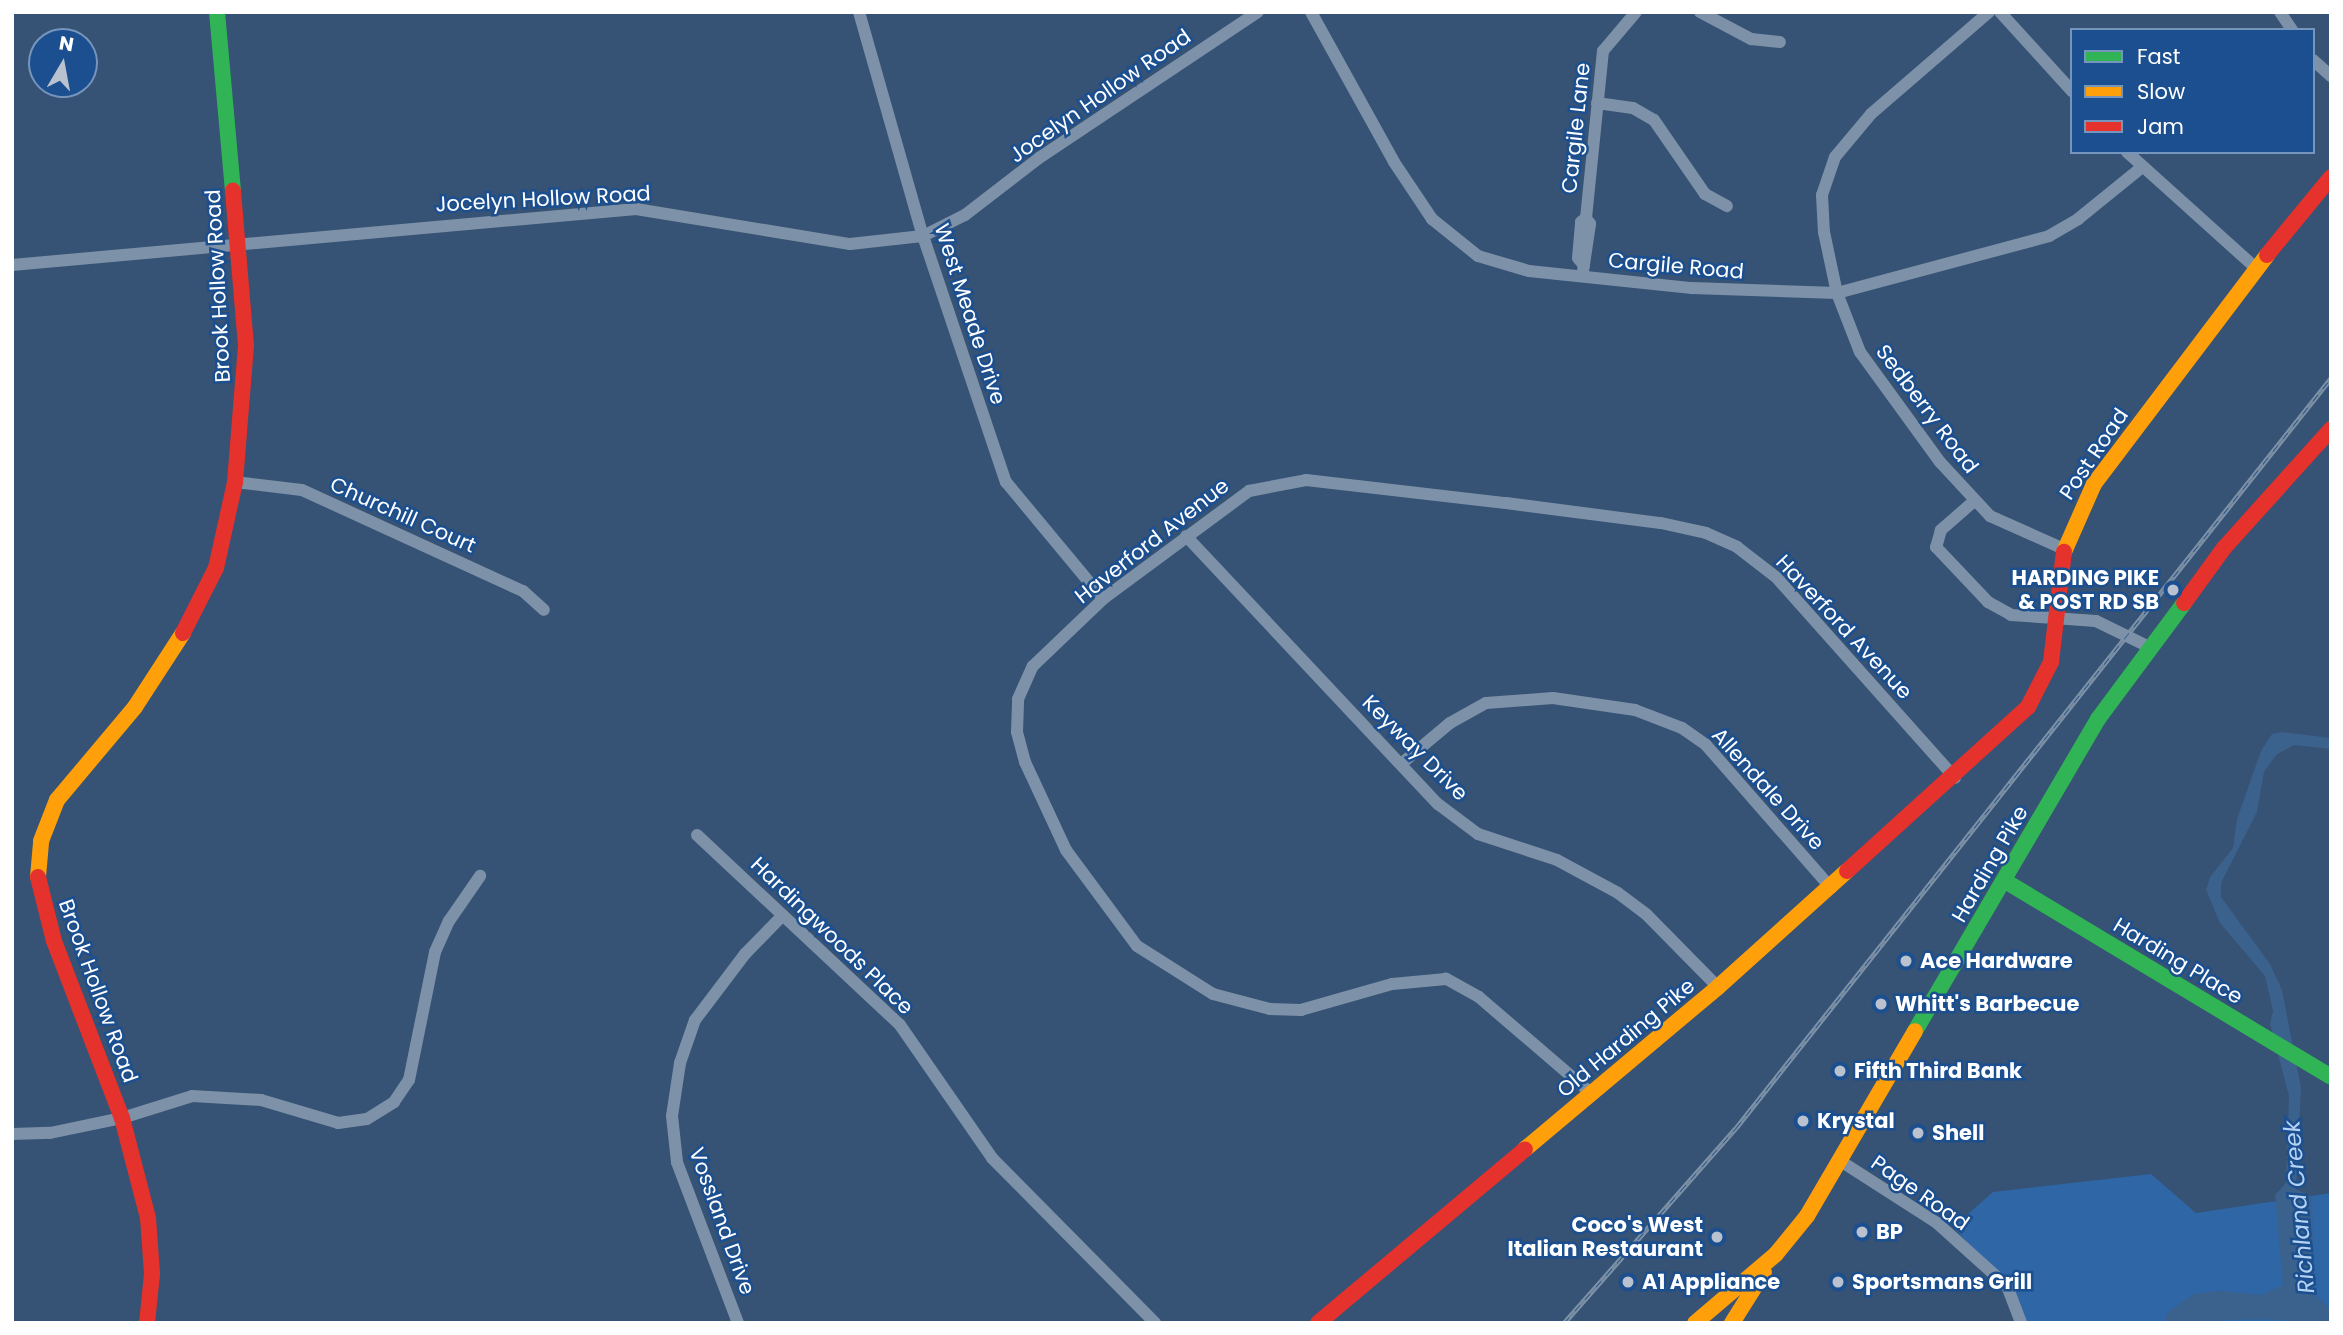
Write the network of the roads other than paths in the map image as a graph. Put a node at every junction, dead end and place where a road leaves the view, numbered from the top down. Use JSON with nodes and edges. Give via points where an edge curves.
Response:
{"nodes":[{"id":1,"x":217,"y":12,"type":"edge"},
{"id":2,"x":859,"y":12,"type":"edge"},
{"id":3,"x":1258,"y":12,"type":"edge"},
{"id":4,"x":1311,"y":12,"type":"edge"},
{"id":5,"x":1636,"y":12,"type":"edge"},
{"id":6,"x":1700,"y":12,"type":"edge"},
{"id":7,"x":1989,"y":12,"type":"edge"},
{"id":8,"x":2000,"y":12,"type":"edge"},
{"id":9,"x":2280,"y":12,"type":"edge"},
{"id":10,"x":2291,"y":28,"type":"edge"},
{"id":11,"x":1780,"y":42,"type":"dead end"},
{"id":12,"x":2315,"y":62,"type":"edge"},
{"id":13,"x":2331,"y":76,"type":"edge"},
{"id":14,"x":2070,"y":89,"type":"edge"},
{"id":15,"x":1597,"y":103,"type":"junction"},
{"id":16,"x":2129,"y":154,"type":"edge"},
{"id":17,"x":2141,"y":168,"type":"junction"},
{"id":18,"x":2331,"y":177,"type":"edge"},
{"id":19,"x":1727,"y":206,"type":"dead end"},
{"id":20,"x":923,"y":236,"type":"junction"},
{"id":21,"x":240,"y":242,"type":"junction"},
{"id":22,"x":12,"y":265,"type":"edge"},
{"id":23,"x":2256,"y":268,"type":"junction"},
{"id":24,"x":1583,"y":271,"type":"junction"},
{"id":25,"x":1837,"y":293,"type":"junction"},
{"id":26,"x":2331,"y":429,"type":"edge"},
{"id":27,"x":235,"y":482,"type":"junction"},
{"id":28,"x":1973,"y":502,"type":"junction"},
{"id":29,"x":1186,"y":536,"type":"junction"},
{"id":30,"x":2064,"y":550,"type":"junction"},
{"id":31,"x":1103,"y":598,"type":"junction"},
{"id":32,"x":544,"y":610,"type":"dead end"},
{"id":33,"x":2059,"y":618,"type":"junction"},
{"id":34,"x":2149,"y":647,"type":"junction"},
{"id":35,"x":1401,"y":764,"type":"junction"},
{"id":36,"x":1955,"y":778,"type":"junction"},
{"id":37,"x":697,"y":835,"type":"dead end"},
{"id":38,"x":480,"y":876,"type":"dead end"},
{"id":39,"x":2005,"y":881,"type":"junction"},
{"id":40,"x":1831,"y":888,"type":"junction"},
{"id":41,"x":783,"y":915,"type":"junction"},
{"id":42,"x":1718,"y":987,"type":"junction"},
{"id":43,"x":2331,"y":1077,"type":"edge"},
{"id":44,"x":1592,"y":1094,"type":"junction"},
{"id":45,"x":122,"y":1118,"type":"junction"},
{"id":46,"x":12,"y":1134,"type":"edge"},
{"id":47,"x":1842,"y":1162,"type":"junction"},
{"id":48,"x":1776,"y":1254,"type":"junction"},
{"id":49,"x":146,"y":1323,"type":"edge"},
{"id":50,"x":738,"y":1323,"type":"edge"},
{"id":51,"x":1155,"y":1323,"type":"edge"},
{"id":52,"x":1318,"y":1323,"type":"edge"},
{"id":53,"x":1695,"y":1323,"type":"edge"},
{"id":54,"x":1732,"y":1323,"type":"edge"},
{"id":55,"x":2021,"y":1323,"type":"edge"}],
"edges":[{"from":1,"to":21,"type":"street","name":"Brook Hollow Road"},
{"from":2,"to":20,"type":"street","name":"West Meade Drive"},
{"from":3,"to":20,"type":"street","name":"Jocelyn Hollow Road","via":[[1049,150],[965,215]]},
{"from":4,"to":24,"type":"street","name":"Cargile Road","via":[[1394,162],[1432,219],[1478,256],[1529,271]]},
{"from":5,"to":15,"type":"street","name":"Cargile Lane","via":[[1604,51]]},
{"from":6,"to":11,"type":"street","via":[[1751,39]]},
{"from":7,"to":25,"type":"street","name":"Sedberry Road","via":[[1871,114],[1835,157],[1822,195],[1824,232]]},
{"from":8,"to":14,"type":"street"},
{"from":9,"to":10,"type":"street"},
{"from":12,"to":13,"type":"street"},
{"from":15,"to":19,"type":"street","via":[[1633,108],[1654,120],[1705,194]]},
{"from":15,"to":24,"type":"street","name":"Cargile Lane"},
{"from":16,"to":17,"type":"street"},
{"from":17,"to":23,"type":"street"},
{"from":17,"to":25,"type":"street","name":"Cargile Road","via":[[2078,219],[2049,236]]},
{"from":18,"to":23,"type":"street","name":"Post Road"},
{"from":20,"to":21,"type":"street","name":"Jocelyn Hollow Road","via":[[850,244],[636,209]]},
{"from":20,"to":31,"type":"street","name":"West Meade Drive","via":[[1006,482]]},
{"from":21,"to":22,"type":"street","name":"Jocelyn Hollow Road"},
{"from":21,"to":27,"type":"street","name":"Brook Hollow Road","via":[[246,393]]},
{"from":23,"to":30,"type":"street","name":"Post Road","via":[[2094,484]]},
{"from":24,"to":25,"type":"street","name":"Cargile Road"},
{"from":25,"to":28,"type":"street","name":"Sedberry Road","via":[[1860,352]]},
{"from":26,"to":34,"type":"street","name":"Harding Pike","via":[[2224,548]]},
{"from":27,"to":32,"type":"street","name":"Churchill Court","via":[[302,490],[523,591]]},
{"from":27,"to":45,"type":"street","name":"Brook Hollow Road","via":[[216,568],[178,644],[135,707],[57,800],[41,841],[37,885]]},
{"from":28,"to":30,"type":"street","name":"Sedberry Road","via":[[2010,528]]},
{"from":28,"to":33,"type":"street","via":[[1941,530],[1936,547],[1940,555],[1998,610],[2027,618]]},
{"from":29,"to":31,"type":"street","name":"Haverford Avenue"},
{"from":29,"to":35,"type":"street","name":"Keyway Drive"},
{"from":29,"to":36,"type":"street","name":"Haverford Avenue","via":[[1249,491],[1306,480],[1635,519],[1706,533],[1737,547],[1776,578]]},
{"from":30,"to":33,"type":"street","name":"Post Road"},
{"from":31,"to":44,"type":"street","name":"Haverford Avenue","via":[[1033,666],[1018,699],[1017,732],[1066,850],[1137,946],[1213,994],[1272,1010],[1301,1010],[1392,984],[1446,979],[1479,997]]},
{"from":33,"to":34,"type":"street","via":[[2113,625]]},
{"from":33,"to":36,"type":"street","name":"Post Road","via":[[2051,662],[2028,707]]},
{"from":34,"to":39,"type":"street","name":"Harding Pike","via":[[2098,719]]},
{"from":35,"to":40,"type":"street","name":"Allendale Drive","via":[[1450,723],[1486,703],[1553,698],[1635,710],[1682,728],[1706,745]]},
{"from":35,"to":42,"type":"street","name":"Keyway Drive","via":[[1438,804],[1478,834],[1557,860],[1618,893],[1647,915]]},
{"from":36,"to":40,"type":"street","name":"Old Harding Pike"},
{"from":37,"to":41,"type":"street","name":"Hardingwoods Place"},
{"from":38,"to":45,"type":"street","via":[[449,921],[435,952],[409,1080],[394,1102],[367,1119],[338,1123],[261,1100],[192,1096]]},
{"from":39,"to":43,"type":"street","name":"Harding Place"},
{"from":39,"to":47,"type":"street","name":"Harding Pike"},
{"from":40,"to":42,"type":"street","name":"Old Harding Pike"},
{"from":41,"to":50,"type":"street","name":"Vossland Drive","via":[[745,954],[695,1020],[680,1063],[672,1116],[677,1161]]},
{"from":41,"to":51,"type":"street","name":"Hardingwoods Place","via":[[900,1025],[992,1158]]},
{"from":42,"to":44,"type":"street","name":"Old Harding Pike"},
{"from":44,"to":52,"type":"street","name":"Old Harding Pike"},
{"from":45,"to":46,"type":"street","via":[[50,1133]]},
{"from":45,"to":49,"type":"street","name":"Brook Hollow Road","via":[[148,1218],[152,1274]]},
{"from":47,"to":48,"type":"street","name":"Harding Pike"},
{"from":47,"to":55,"type":"street","name":"Page Road","via":[[1937,1223],[2007,1286]]},
{"from":48,"to":53,"type":"street","name":"Harding Pike"},
{"from":48,"to":54,"type":"street"}]}
